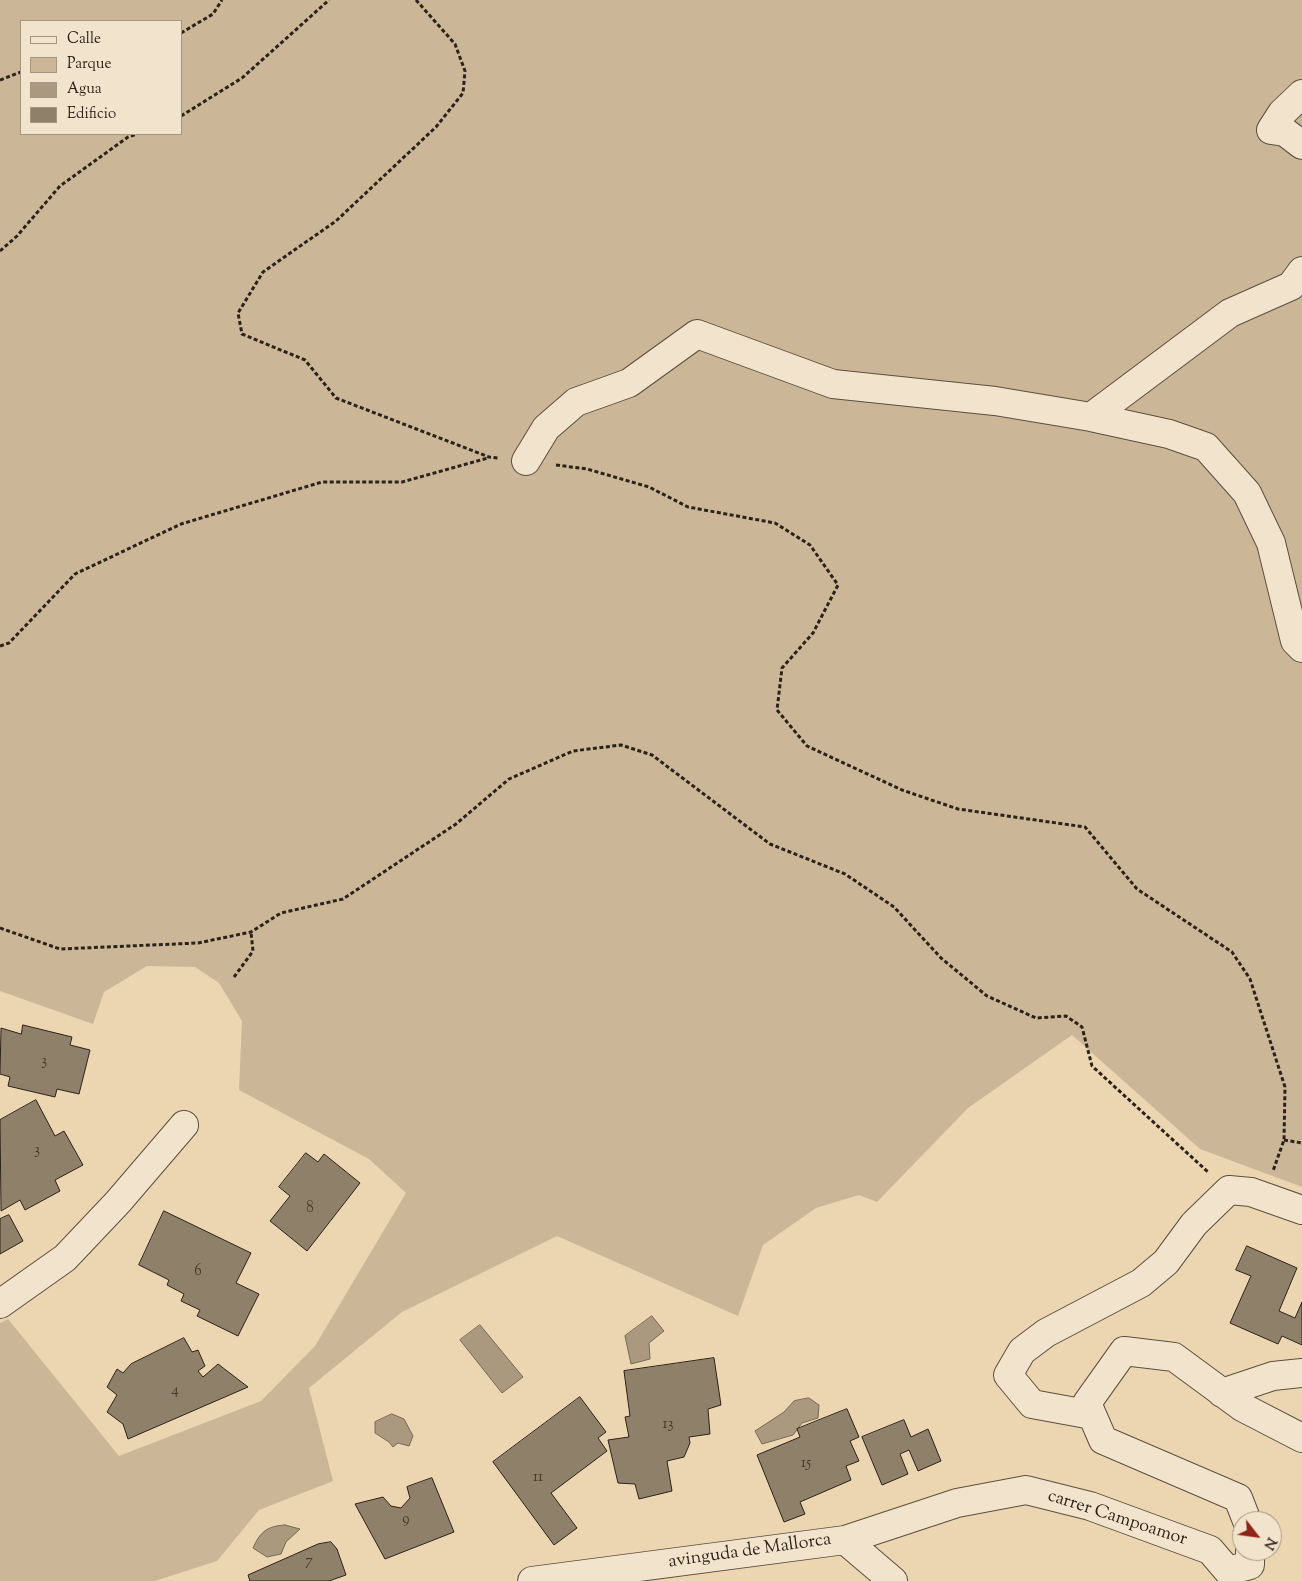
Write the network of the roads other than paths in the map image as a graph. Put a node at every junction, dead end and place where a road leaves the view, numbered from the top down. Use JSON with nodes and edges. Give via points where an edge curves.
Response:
{"nodes":[{"id":1,"x":1302,"y":94,"type":"edge"},
{"id":2,"x":1302,"y":145,"type":"edge"},
{"id":3,"x":1302,"y":271,"type":"edge"},
{"id":4,"x":1091,"y":416,"type":"junction"},
{"id":5,"x":526,"y":461,"type":"road end"},
{"id":6,"x":1302,"y":648,"type":"edge"},
{"id":7,"x":184,"y":1125,"type":"dead end"},
{"id":8,"x":1302,"y":1210,"type":"edge"},
{"id":9,"x":0,"y":1304,"type":"edge"},
{"id":10,"x":1302,"y":1374,"type":"edge"},
{"id":11,"x":1222,"y":1392,"type":"junction"},
{"id":12,"x":1092,"y":1415,"type":"junction"},
{"id":13,"x":1302,"y":1438,"type":"edge"},
{"id":14,"x":1243,"y":1511,"type":"edge"},
{"id":15,"x":846,"y":1540,"type":"junction"},
{"id":16,"x":1250,"y":1561,"type":"edge"},
{"id":17,"x":532,"y":1581,"type":"edge"},
{"id":18,"x":893,"y":1581,"type":"edge"}],
"edges":[{"from":1,"to":2,"type":"street","via":[[1282,113],[1271,130],[1285,132]]},
{"from":3,"to":4,"type":"street","via":[[1291,286],[1230,313]]},
{"from":4,"to":5,"type":"street","via":[[995,401],[833,384],[697,334],[629,383],[576,402],[546,428]]},
{"from":4,"to":6,"type":"street","via":[[1168,434],[1206,447],[1247,493],[1271,543],[1295,641]]},
{"from":7,"to":9,"type":"street","via":[[65,1258]]},
{"from":8,"to":12,"type":"street","via":[[1264,1195],[1229,1190],[1194,1224],[1166,1262],[1141,1283],[1046,1333],[997,1372],[1032,1404]]},
{"from":10,"to":11,"type":"street","via":[[1273,1376]]},
{"from":11,"to":12,"type":"street","via":[[1174,1357],[1124,1351],[1087,1403]]},
{"from":11,"to":13,"type":"street","via":[[1242,1407]]},
{"from":12,"to":14,"type":"street","via":[[1103,1440],[1238,1498]]},
{"from":15,"to":16,"type":"street","name":"carrer Campoamor","via":[[956,1503],[1026,1490],[1090,1506],[1210,1550],[1228,1571],[1250,1565]]},
{"from":15,"to":17,"type":"street","name":"avinguda de Mallorca"},
{"from":15,"to":18,"type":"street","name":"avinguda de Mallorca"}]}
